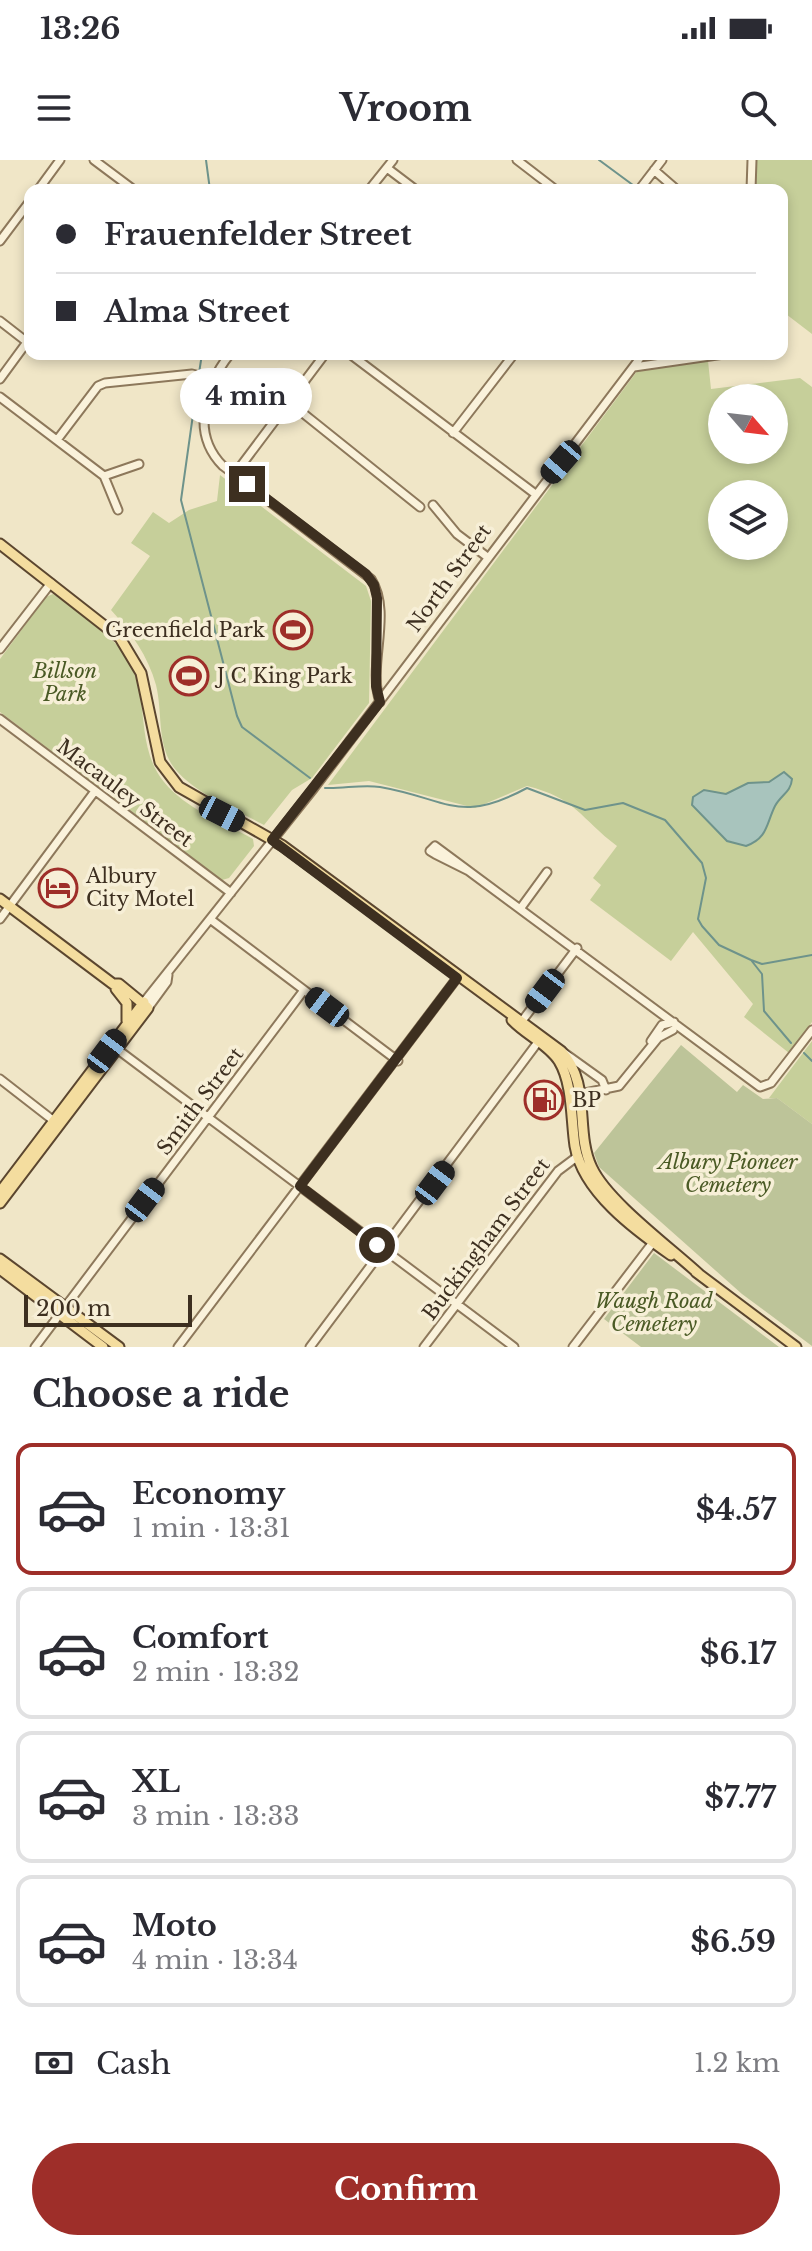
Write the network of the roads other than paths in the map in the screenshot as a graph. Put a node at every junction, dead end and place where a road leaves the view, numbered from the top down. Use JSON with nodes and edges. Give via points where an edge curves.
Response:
{"nodes":[{"id":1,"x":60,"y":160,"type":"edge"},
{"id":2,"x":94,"y":160,"type":"edge"},
{"id":3,"x":393,"y":160,"type":"edge"},
{"id":4,"x":517,"y":160,"type":"edge"},
{"id":5,"x":662,"y":160,"type":"edge"},
{"id":6,"x":752,"y":160,"type":"edge"},
{"id":7,"x":387,"y":168,"type":"junction"},
{"id":8,"x":654,"y":170,"type":"junction"},
{"id":9,"x":42,"y":184,"type":"edge"},
{"id":10,"x":126,"y":184,"type":"edge"},
{"id":11,"x":374,"y":184,"type":"edge"},
{"id":12,"x":408,"y":184,"type":"edge"},
{"id":13,"x":548,"y":184,"type":"edge"},
{"id":14,"x":644,"y":184,"type":"edge"},
{"id":15,"x":670,"y":184,"type":"edge"},
{"id":16,"x":751,"y":184,"type":"edge"},
{"id":17,"x":24,"y":209,"type":"edge"},
{"id":18,"x":0,"y":241,"type":"edge"},
{"id":19,"x":0,"y":321,"type":"edge"},
{"id":20,"x":24,"y":337,"type":"edge"},
{"id":21,"x":24,"y":346,"type":"edge"},
{"id":22,"x":226,"y":360,"type":"edge"},
{"id":23,"x":320,"y":360,"type":"edge"},
{"id":24,"x":358,"y":360,"type":"edge"},
{"id":25,"x":509,"y":360,"type":"edge"},
{"id":26,"x":639,"y":360,"type":"edge"},
{"id":27,"x":682,"y":360,"type":"edge"},
{"id":28,"x":634,"y":367,"type":"junction"},
{"id":29,"x":0,"y":379,"type":"edge"},
{"id":30,"x":212,"y":379,"type":"junction"},
{"id":31,"x":0,"y":397,"type":"edge"},
{"id":32,"x":289,"y":402,"type":"junction"},
{"id":33,"x":453,"y":433,"type":"junction"},
{"id":34,"x":57,"y":440,"type":"junction"},
{"id":35,"x":139,"y":464,"type":"dead end"},
{"id":36,"x":234,"y":475,"type":"junction"},
{"id":37,"x":104,"y":476,"type":"junction"},
{"id":38,"x":534,"y":493,"type":"junction"},
{"id":39,"x":433,"y":505,"type":"dead end"},
{"id":40,"x":420,"y":507,"type":"dead end"},
{"id":41,"x":118,"y":510,"type":"dead end"},
{"id":42,"x":0,"y":544,"type":"edge"},
{"id":43,"x":486,"y":556,"type":"junction"},
{"id":44,"x":51,"y":583,"type":"junction"},
{"id":45,"x":0,"y":649,"type":"edge"},
{"id":46,"x":378,"y":666,"type":"junction"},
{"id":47,"x":389,"y":689,"type":"junction"},
{"id":48,"x":380,"y":702,"type":"junction"},
{"id":49,"x":0,"y":719,"type":"edge"},
{"id":50,"x":95,"y":791,"type":"junction"},
{"id":51,"x":272,"y":840,"type":"junction"},
{"id":52,"x":435,"y":846,"type":"dead end"},
{"id":53,"x":547,"y":872,"type":"dead end"},
{"id":54,"x":231,"y":893,"type":"junction"},
{"id":55,"x":0,"y":899,"type":"edge"},
{"id":56,"x":10,"y":906,"type":"junction"},
{"id":57,"x":520,"y":909,"type":"junction"},
{"id":58,"x":0,"y":919,"type":"edge"},
{"id":59,"x":210,"y":919,"type":"junction"},
{"id":60,"x":577,"y":948,"type":"junction"},
{"id":61,"x":457,"y":978,"type":"junction"},
{"id":62,"x":114,"y":986,"type":"junction"},
{"id":63,"x":304,"y":990,"type":"junction"},
{"id":64,"x":144,"y":1006,"type":"junction"},
{"id":65,"x":504,"y":1012,"type":"junction"},
{"id":66,"x":522,"y":1021,"type":"junction"},
{"id":67,"x":673,"y":1026,"type":"junction"},
{"id":68,"x":812,"y":1030,"type":"edge"},
{"id":69,"x":122,"y":1031,"type":"junction"},
{"id":70,"x":538,"y":1042,"type":"junction"},
{"id":71,"x":558,"y":1048,"type":"junction"},
{"id":72,"x":117,"y":1049,"type":"junction"},
{"id":73,"x":398,"y":1061,"type":"junction"},
{"id":74,"x":0,"y":1079,"type":"edge"},
{"id":75,"x":606,"y":1090,"type":"junction"},
{"id":76,"x":580,"y":1094,"type":"junction"},
{"id":77,"x":569,"y":1095,"type":"junction"},
{"id":78,"x":208,"y":1117,"type":"junction"},
{"id":79,"x":54,"y":1121,"type":"junction"},
{"id":80,"x":578,"y":1156,"type":"junction"},
{"id":81,"x":300,"y":1186,"type":"junction"},
{"id":82,"x":0,"y":1192,"type":"edge"},
{"id":83,"x":0,"y":1203,"type":"edge"},
{"id":84,"x":655,"y":1240,"type":"junction"},
{"id":85,"x":384,"y":1250,"type":"junction"},
{"id":86,"x":0,"y":1259,"type":"edge"},
{"id":87,"x":0,"y":1269,"type":"edge"},
{"id":88,"x":456,"y":1304,"type":"junction"},
{"id":89,"x":62,"y":1310,"type":"junction"},
{"id":90,"x":35,"y":1347,"type":"edge"},
{"id":91,"x":103,"y":1347,"type":"edge"},
{"id":92,"x":119,"y":1347,"type":"edge"},
{"id":93,"x":178,"y":1347,"type":"edge"},
{"id":94,"x":310,"y":1347,"type":"edge"},
{"id":95,"x":424,"y":1347,"type":"edge"},
{"id":96,"x":514,"y":1347,"type":"edge"},
{"id":97,"x":573,"y":1347,"type":"edge"},
{"id":98,"x":796,"y":1347,"type":"edge"}],
"edges":[{"from":1,"to":9,"type":"street"},
{"from":2,"to":10,"type":"street"},
{"from":3,"to":7,"type":"street"},
{"from":4,"to":13,"type":"street"},
{"from":5,"to":8,"type":"street"},
{"from":6,"to":16,"type":"street"},
{"from":7,"to":11,"type":"street"},
{"from":7,"to":12,"type":"street"},
{"from":8,"to":14,"type":"street"},
{"from":8,"to":15,"type":"street"},
{"from":17,"to":18,"type":"street"},
{"from":19,"to":20,"type":"street"},
{"from":21,"to":29,"type":"street"},
{"from":22,"to":30,"type":"street"},
{"from":23,"to":32,"type":"street"},
{"from":24,"to":33,"type":"street"},
{"from":25,"to":33,"type":"street"},
{"from":26,"to":28,"type":"street","name":"North Street"},
{"from":27,"to":28,"type":"street"},
{"from":28,"to":38,"type":"street","name":"North Street"},
{"from":30,"to":34,"type":"street","via":[[193,374],[101,384]]},
{"from":30,"to":36,"type":"street","via":[[205,440]]},
{"from":31,"to":34,"type":"street"},
{"from":32,"to":36,"type":"street"},
{"from":32,"to":40,"type":"street"},
{"from":33,"to":38,"type":"street"},
{"from":34,"to":37,"type":"street"},
{"from":35,"to":37,"type":"street"},
{"from":36,"to":46,"type":"street","via":[[371,579],[377,598]]},
{"from":37,"to":41,"type":"street"},
{"from":38,"to":43,"type":"street","name":"North Street"},
{"from":39,"to":43,"type":"street","via":[[457,534]]},
{"from":42,"to":44,"type":"main road"},
{"from":43,"to":47,"type":"street","name":"North Street"},
{"from":44,"to":45,"type":"street"},
{"from":44,"to":51,"type":"main road","via":[[107,625],[135,659],[155,748],[173,782]]},
{"from":46,"to":47,"type":"street"},
{"from":46,"to":48,"type":"street"},
{"from":47,"to":48,"type":"street","name":"North Street"},
{"from":48,"to":51,"type":"street","name":"North Street"},
{"from":49,"to":50,"type":"street","name":"Macauley Street"},
{"from":50,"to":54,"type":"street","name":"Macauley Street"},
{"from":50,"to":56,"type":"street"},
{"from":51,"to":54,"type":"street","name":"North Street"},
{"from":51,"to":61,"type":"main road"},
{"from":52,"to":57,"type":"street","via":[[430,851],[467,870]]},
{"from":53,"to":57,"type":"street"},
{"from":54,"to":59,"type":"street","name":"North Street"},
{"from":55,"to":56,"type":"main road"},
{"from":56,"to":58,"type":"street"},
{"from":56,"to":62,"type":"main road"},
{"from":57,"to":60,"type":"street"},
{"from":59,"to":63,"type":"street"},
{"from":59,"to":64,"type":"street","name":"North Street"},
{"from":60,"to":66,"type":"street"},
{"from":60,"to":67,"type":"street"},
{"from":61,"to":65,"type":"main road"},
{"from":61,"to":73,"type":"street"},
{"from":62,"to":64,"type":"main road"},
{"from":62,"to":69,"type":"main road","via":[[128,1008]]},
{"from":63,"to":73,"type":"street"},
{"from":63,"to":78,"type":"street","name":"Smith Street"},
{"from":64,"to":69,"type":"main road","name":"North Street"},
{"from":64,"to":72,"type":"main road","name":"North Street"},
{"from":65,"to":66,"type":"main road"},
{"from":65,"to":70,"type":"main road"},
{"from":66,"to":71,"type":"main road"},
{"from":67,"to":68,"type":"street","via":[[764,1087]]},
{"from":67,"to":75,"type":"street","via":[[662,1025],[620,1085]]},
{"from":69,"to":79,"type":"main road","name":"North Street"},
{"from":70,"to":77,"type":"main road","via":[[559,1061]]},
{"from":70,"to":85,"type":"street"},
{"from":71,"to":75,"type":"street","via":[[602,1080]]},
{"from":71,"to":76,"type":"main road","via":[[573,1067]]},
{"from":72,"to":78,"type":"street"},
{"from":72,"to":83,"type":"main road","name":"North Street"},
{"from":73,"to":81,"type":"street"},
{"from":74,"to":79,"type":"street"},
{"from":75,"to":76,"type":"street"},
{"from":76,"to":77,"type":"main road"},
{"from":76,"to":84,"type":"main road","via":[[590,1165]]},
{"from":77,"to":80,"type":"main road"},
{"from":78,"to":81,"type":"street"},
{"from":78,"to":89,"type":"street","name":"Smith Street"},
{"from":79,"to":82,"type":"main road","name":"North Street"},
{"from":80,"to":84,"type":"main road","via":[[603,1196]]},
{"from":80,"to":88,"type":"street","name":"Buckingham Street","via":[[566,1162]]},
{"from":81,"to":85,"type":"street"},
{"from":81,"to":93,"type":"street"},
{"from":84,"to":97,"type":"street"},
{"from":84,"to":98,"type":"main road"},
{"from":85,"to":88,"type":"street"},
{"from":85,"to":94,"type":"street"},
{"from":86,"to":89,"type":"main road"},
{"from":87,"to":89,"type":"main road"},
{"from":88,"to":95,"type":"street","name":"Buckingham Street"},
{"from":88,"to":96,"type":"street"},
{"from":89,"to":90,"type":"street","name":"Smith Street"},
{"from":89,"to":91,"type":"main road"},
{"from":89,"to":92,"type":"main road"}]}
